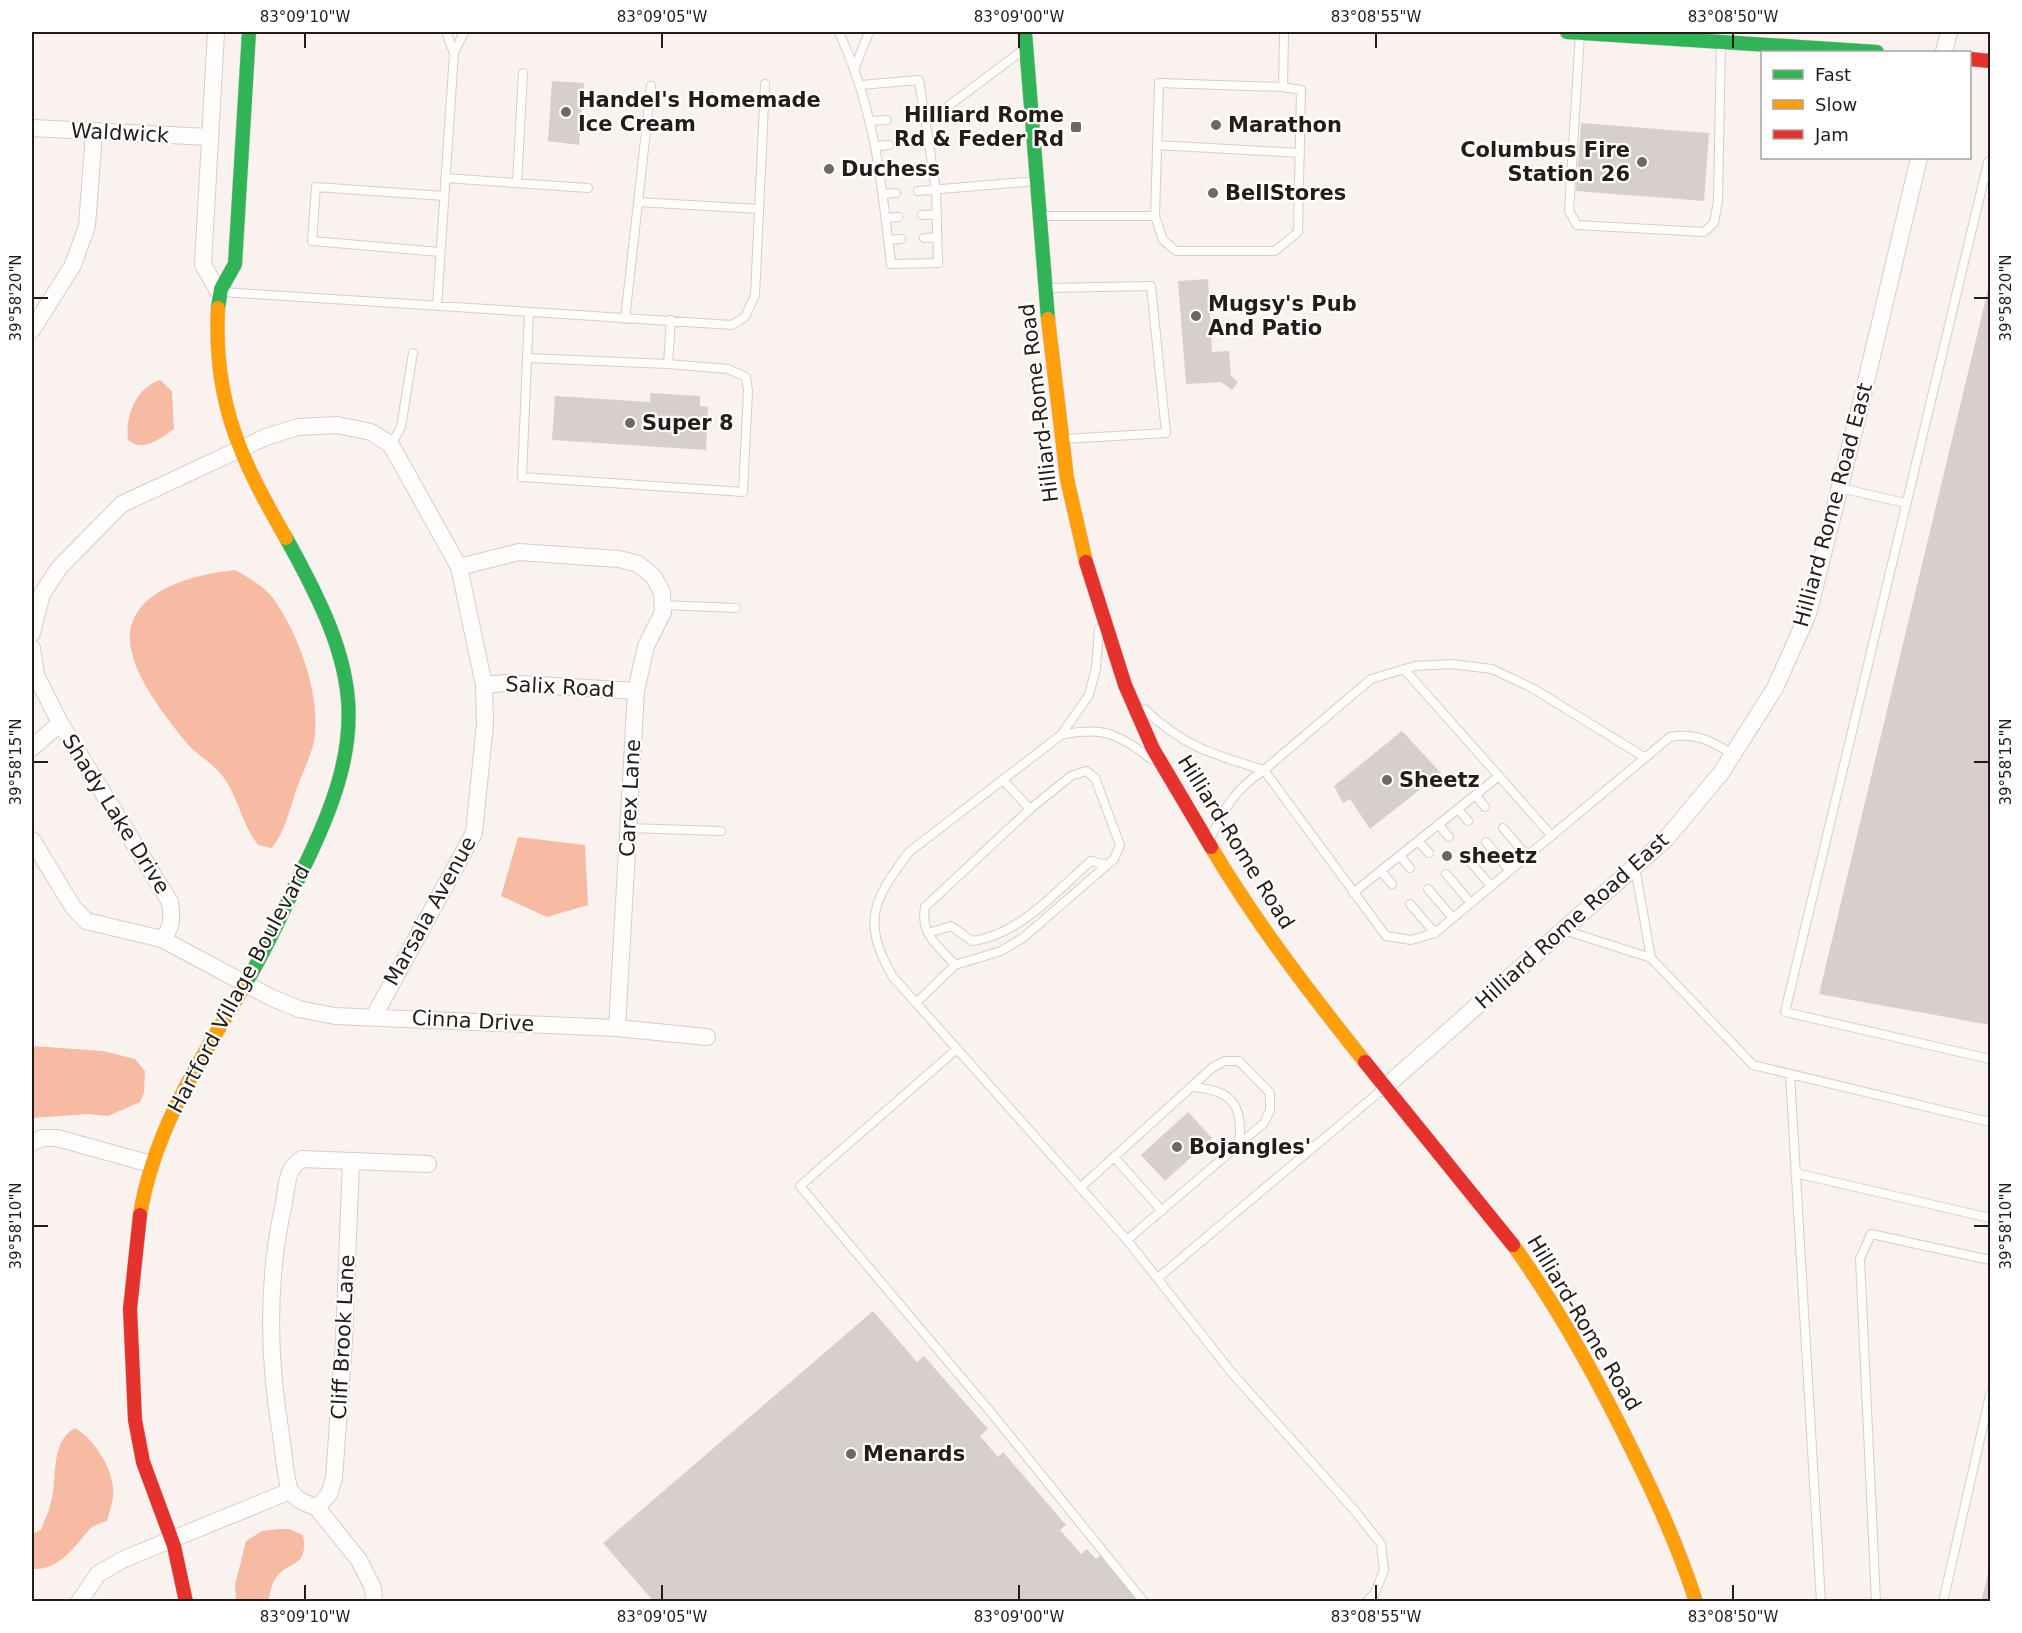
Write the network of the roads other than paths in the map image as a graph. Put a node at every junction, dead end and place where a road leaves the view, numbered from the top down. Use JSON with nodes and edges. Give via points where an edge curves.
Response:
{"nodes":[{"id":1,"x":216,"y":32,"type":"edge"},
{"id":2,"x":249,"y":32,"type":"edge"},
{"id":3,"x":446,"y":32,"type":"edge"},
{"id":4,"x":464,"y":32,"type":"edge"},
{"id":5,"x":839,"y":32,"type":"edge"},
{"id":6,"x":869,"y":32,"type":"edge"},
{"id":7,"x":1025,"y":32,"type":"edge"},
{"id":8,"x":1284,"y":32,"type":"edge"},
{"id":9,"x":1567,"y":32,"type":"edge"},
{"id":10,"x":1580,"y":32,"type":"edge"},
{"id":11,"x":1949,"y":32,"type":"edge"},
{"id":12,"x":1659,"y":34,"type":"edge"},
{"id":13,"x":1721,"y":41,"type":"junction"},
{"id":14,"x":1026,"y":48,"type":"junction"},
{"id":15,"x":1863,"y":51,"type":"edge"},
{"id":16,"x":1944,"y":51,"type":"edge"},
{"id":17,"x":454,"y":53,"type":"junction"},
{"id":18,"x":1971,"y":59,"type":"edge"},
{"id":19,"x":1990,"y":61,"type":"edge"},
{"id":20,"x":855,"y":67,"type":"junction"},
{"id":21,"x":523,"y":73,"type":"dead end"},
{"id":22,"x":765,"y":84,"type":"dead end"},
{"id":23,"x":861,"y":85,"type":"junction"},
{"id":24,"x":651,"y":86,"type":"dead end"},
{"id":25,"x":1283,"y":87,"type":"junction"},
{"id":26,"x":910,"y":118,"type":"dead end"},
{"id":27,"x":887,"y":120,"type":"dead end"},
{"id":28,"x":926,"y":120,"type":"junction"},
{"id":29,"x":871,"y":122,"type":"junction"},
{"id":30,"x":32,"y":128,"type":"edge"},
{"id":31,"x":93,"y":133,"type":"junction"},
{"id":32,"x":209,"y":137,"type":"junction"},
{"id":33,"x":929,"y":141,"type":"junction"},
{"id":34,"x":912,"y":142,"type":"dead end"},
{"id":35,"x":889,"y":145,"type":"dead end"},
{"id":36,"x":1157,"y":145,"type":"junction"},
{"id":37,"x":877,"y":146,"type":"junction"},
{"id":38,"x":1300,"y":153,"type":"junction"},
{"id":39,"x":1919,"y":159,"type":"edge"},
{"id":40,"x":1990,"y":161,"type":"edge"},
{"id":41,"x":933,"y":167,"type":"junction"},
{"id":42,"x":916,"y":168,"type":"dead end"},
{"id":43,"x":893,"y":170,"type":"dead end"},
{"id":44,"x":881,"y":171,"type":"junction"},
{"id":45,"x":445,"y":178,"type":"junction"},
{"id":46,"x":1037,"y":181,"type":"junction"},
{"id":47,"x":517,"y":183,"type":"junction"},
{"id":48,"x":588,"y":188,"type":"dead end"},
{"id":49,"x":936,"y":190,"type":"junction"},
{"id":50,"x":918,"y":191,"type":"dead end"},
{"id":51,"x":896,"y":193,"type":"dead end"},
{"id":52,"x":883,"y":194,"type":"junction"},
{"id":53,"x":444,"y":196,"type":"junction"},
{"id":54,"x":638,"y":202,"type":"junction"},
{"id":55,"x":759,"y":209,"type":"junction"},
{"id":56,"x":937,"y":214,"type":"junction"},
{"id":57,"x":922,"y":215,"type":"dead end"},
{"id":58,"x":1040,"y":216,"type":"junction"},
{"id":59,"x":1155,"y":216,"type":"junction"},
{"id":60,"x":898,"y":217,"type":"dead end"},
{"id":61,"x":886,"y":218,"type":"junction"},
{"id":62,"x":937,"y":237,"type":"junction"},
{"id":63,"x":924,"y":238,"type":"dead end"},
{"id":64,"x":901,"y":239,"type":"dead end"},
{"id":65,"x":888,"y":240,"type":"junction"},
{"id":66,"x":440,"y":252,"type":"junction"},
{"id":67,"x":1046,"y":288,"type":"junction"},
{"id":68,"x":219,"y":291,"type":"junction"},
{"id":69,"x":437,"y":306,"type":"junction"},
{"id":70,"x":530,"y":312,"type":"junction"},
{"id":71,"x":625,"y":319,"type":"junction"},
{"id":72,"x":671,"y":320,"type":"junction"},
{"id":73,"x":32,"y":330,"type":"edge"},
{"id":74,"x":413,"y":353,"type":"dead end"},
{"id":75,"x":527,"y":358,"type":"junction"},
{"id":76,"x":668,"y":364,"type":"junction"},
{"id":77,"x":1063,"y":439,"type":"junction"},
{"id":78,"x":391,"y":445,"type":"junction"},
{"id":79,"x":241,"y":450,"type":"junction"},
{"id":80,"x":1840,"y":488,"type":"junction"},
{"id":81,"x":1905,"y":503,"type":"junction"},
{"id":82,"x":459,"y":567,"type":"junction"},
{"id":83,"x":37,"y":592,"type":"edge"},
{"id":84,"x":1098,"y":599,"type":"junction"},
{"id":85,"x":663,"y":604,"type":"junction"},
{"id":86,"x":736,"y":608,"type":"dead end"},
{"id":87,"x":32,"y":633,"type":"edge"},
{"id":88,"x":32,"y":648,"type":"edge"},
{"id":89,"x":1404,"y":669,"type":"junction"},
{"id":90,"x":484,"y":685,"type":"junction"},
{"id":91,"x":636,"y":691,"type":"junction"},
{"id":92,"x":1129,"y":696,"type":"junction"},
{"id":93,"x":60,"y":723,"type":"junction"},
{"id":94,"x":1061,"y":735,"type":"junction"},
{"id":95,"x":32,"y":748,"type":"edge"},
{"id":96,"x":1733,"y":754,"type":"junction"},
{"id":97,"x":1644,"y":757,"type":"junction"},
{"id":98,"x":1264,"y":770,"type":"junction"},
{"id":99,"x":1167,"y":772,"type":"junction"},
{"id":100,"x":1498,"y":776,"type":"junction"},
{"id":101,"x":1003,"y":780,"type":"junction"},
{"id":102,"x":1475,"y":795,"type":"junction"},
{"id":103,"x":1485,"y":807,"type":"dead end"},
{"id":104,"x":1030,"y":809,"type":"junction"},
{"id":105,"x":1458,"y":809,"type":"junction"},
{"id":106,"x":1468,"y":821,"type":"dead end"},
{"id":107,"x":1438,"y":824,"type":"junction"},
{"id":108,"x":628,"y":828,"type":"junction"},
{"id":109,"x":1503,"y":828,"type":"dead end"},
{"id":110,"x":721,"y":831,"type":"dead end"},
{"id":111,"x":1551,"y":835,"type":"junction"},
{"id":112,"x":1449,"y":837,"type":"dead end"},
{"id":113,"x":32,"y":840,"type":"edge"},
{"id":114,"x":1418,"y":841,"type":"junction"},
{"id":115,"x":1208,"y":842,"type":"junction"},
{"id":116,"x":1486,"y":842,"type":"dead end"},
{"id":117,"x":1429,"y":854,"type":"dead end"},
{"id":118,"x":1400,"y":856,"type":"junction"},
{"id":119,"x":1527,"y":856,"type":"junction"},
{"id":120,"x":1467,"y":858,"type":"dead end"},
{"id":121,"x":1107,"y":866,"type":"junction"},
{"id":122,"x":1635,"y":866,"type":"junction"},
{"id":123,"x":1410,"y":868,"type":"dead end"},
{"id":124,"x":1509,"y":870,"type":"junction"},
{"id":125,"x":1381,"y":871,"type":"junction"},
{"id":126,"x":1446,"y":874,"type":"dead end"},
{"id":127,"x":1392,"y":884,"type":"dead end"},
{"id":128,"x":1491,"y":886,"type":"junction"},
{"id":129,"x":1428,"y":889,"type":"dead end"},
{"id":130,"x":1353,"y":893,"type":"junction"},
{"id":131,"x":1470,"y":903,"type":"junction"},
{"id":132,"x":1410,"y":904,"type":"dead end"},
{"id":133,"x":1453,"y":918,"type":"junction"},
{"id":134,"x":1564,"y":930,"type":"junction"},
{"id":135,"x":928,"y":933,"type":"junction"},
{"id":136,"x":1435,"y":933,"type":"junction"},
{"id":137,"x":162,"y":939,"type":"junction"},
{"id":138,"x":1652,"y":958,"type":"junction"},
{"id":139,"x":955,"y":965,"type":"junction"},
{"id":140,"x":245,"y":984,"type":"junction"},
{"id":141,"x":916,"y":1004,"type":"junction"},
{"id":142,"x":374,"y":1016,"type":"junction"},
{"id":143,"x":617,"y":1028,"type":"junction"},
{"id":144,"x":707,"y":1037,"type":"dead end"},
{"id":145,"x":957,"y":1048,"type":"junction"},
{"id":146,"x":1990,"y":1059,"type":"edge"},
{"id":147,"x":1790,"y":1074,"type":"junction"},
{"id":148,"x":1192,"y":1087,"type":"junction"},
{"id":149,"x":1384,"y":1088,"type":"junction"},
{"id":150,"x":1990,"y":1122,"type":"edge"},
{"id":151,"x":32,"y":1143,"type":"edge"},
{"id":152,"x":1239,"y":1144,"type":"junction"},
{"id":153,"x":1114,"y":1157,"type":"junction"},
{"id":154,"x":351,"y":1161,"type":"junction"},
{"id":155,"x":151,"y":1164,"type":"junction"},
{"id":156,"x":428,"y":1164,"type":"dead end"},
{"id":157,"x":1795,"y":1173,"type":"junction"},
{"id":158,"x":1080,"y":1188,"type":"junction"},
{"id":159,"x":1162,"y":1210,"type":"junction"},
{"id":160,"x":1990,"y":1218,"type":"edge"},
{"id":161,"x":1127,"y":1240,"type":"junction"},
{"id":162,"x":1990,"y":1260,"type":"edge"},
{"id":163,"x":1159,"y":1277,"type":"junction"},
{"id":164,"x":1990,"y":1395,"type":"edge"},
{"id":165,"x":290,"y":1491,"type":"junction"},
{"id":166,"x":317,"y":1508,"type":"junction"},
{"id":167,"x":173,"y":1540,"type":"junction"},
{"id":168,"x":79,"y":1602,"type":"edge"},
{"id":169,"x":186,"y":1602,"type":"edge"},
{"id":170,"x":374,"y":1602,"type":"edge"},
{"id":171,"x":1144,"y":1602,"type":"edge"},
{"id":172,"x":1365,"y":1602,"type":"edge"},
{"id":173,"x":1696,"y":1602,"type":"edge"},
{"id":174,"x":1821,"y":1602,"type":"edge"},
{"id":175,"x":1876,"y":1602,"type":"edge"},
{"id":176,"x":1943,"y":1602,"type":"edge"}],
"edges":[{"from":1,"to":32,"type":"street"},
{"from":2,"to":68,"type":"main road","name":"Hartford Village Boulevard","via":[[235,264]]},
{"from":3,"to":17,"type":"lane"},
{"from":4,"to":17,"type":"lane"},
{"from":5,"to":20,"type":"lane"},
{"from":6,"to":20,"type":"lane"},
{"from":7,"to":14,"type":"main road","name":"Hilliard-Rome Road"},
{"from":8,"to":25,"type":"lane"},
{"from":9,"to":10,"type":"main road"},
{"from":10,"to":12,"type":"main road"},
{"from":10,"to":13,"type":"lane","via":[[1569,211],[1577,225],[1620,229],[1704,232],[1714,223],[1718,201]]},
{"from":11,"to":16,"type":"street"},
{"from":12,"to":13,"type":"main road"},
{"from":13,"to":15,"type":"main road"},
{"from":14,"to":28,"type":"lane"},
{"from":14,"to":46,"type":"main road","name":"Hilliard-Rome Road"},
{"from":17,"to":45,"type":"lane"},
{"from":18,"to":19,"type":"main road"},
{"from":20,"to":23,"type":"lane"},
{"from":21,"to":47,"type":"lane"},
{"from":22,"to":55,"type":"lane"},
{"from":23,"to":28,"type":"lane","via":[[919,80]]},
{"from":23,"to":29,"type":"lane"},
{"from":24,"to":54,"type":"lane"},
{"from":25,"to":36,"type":"lane","via":[[1160,83]]},
{"from":25,"to":38,"type":"lane","via":[[1301,90]]},
{"from":26,"to":28,"type":"lane"},
{"from":27,"to":29,"type":"lane"},
{"from":28,"to":33,"type":"lane"},
{"from":29,"to":37,"type":"lane"},
{"from":30,"to":31,"type":"street","name":"Waldwick"},
{"from":31,"to":32,"type":"street","name":"Waldwick"},
{"from":31,"to":73,"type":"street","via":[[87,226],[73,265]]},
{"from":32,"to":68,"type":"street","via":[[202,266]]},
{"from":33,"to":34,"type":"lane"},
{"from":33,"to":41,"type":"lane"},
{"from":35,"to":37,"type":"lane"},
{"from":36,"to":38,"type":"lane"},
{"from":36,"to":59,"type":"lane"},
{"from":37,"to":44,"type":"lane"},
{"from":38,"to":59,"type":"lane","via":[[1298,232],[1275,251],[1176,251],[1163,240]]},
{"from":39,"to":80,"type":"street","name":"Hilliard Rome Road East"},
{"from":40,"to":81,"type":"lane"},
{"from":41,"to":42,"type":"lane"},
{"from":41,"to":49,"type":"lane"},
{"from":43,"to":44,"type":"lane"},
{"from":44,"to":52,"type":"lane"},
{"from":45,"to":47,"type":"lane"},
{"from":45,"to":53,"type":"lane"},
{"from":46,"to":49,"type":"lane"},
{"from":46,"to":58,"type":"main road","name":"Hilliard-Rome Road"},
{"from":47,"to":48,"type":"lane"},
{"from":49,"to":50,"type":"lane"},
{"from":49,"to":56,"type":"lane"},
{"from":51,"to":52,"type":"lane"},
{"from":52,"to":61,"type":"lane"},
{"from":53,"to":66,"type":"lane"},
{"from":53,"to":66,"type":"lane","via":[[316,187],[312,241]]},
{"from":54,"to":55,"type":"lane"},
{"from":54,"to":71,"type":"lane"},
{"from":55,"to":72,"type":"lane","via":[[755,295],[745,317],[732,325]]},
{"from":56,"to":57,"type":"lane"},
{"from":56,"to":62,"type":"lane"},
{"from":58,"to":59,"type":"lane"},
{"from":58,"to":67,"type":"main road","name":"Hilliard-Rome Road"},
{"from":60,"to":61,"type":"lane"},
{"from":61,"to":65,"type":"lane"},
{"from":62,"to":63,"type":"lane"},
{"from":62,"to":65,"type":"lane","via":[[938,263],[891,264]]},
{"from":64,"to":65,"type":"lane"},
{"from":66,"to":69,"type":"lane"},
{"from":67,"to":77,"type":"main road","name":"Hilliard-Rome Road"},
{"from":67,"to":77,"type":"lane","via":[[1151,286],[1166,433]]},
{"from":68,"to":69,"type":"lane"},
{"from":68,"to":79,"type":"main road","name":"Hartford Village Boulevard","via":[[218,354],[233,435]]},
{"from":69,"to":70,"type":"lane"},
{"from":70,"to":71,"type":"lane"},
{"from":70,"to":75,"type":"lane"},
{"from":71,"to":72,"type":"lane"},
{"from":72,"to":76,"type":"lane"},
{"from":74,"to":78,"type":"lane","via":[[401,427]]},
{"from":75,"to":76,"type":"lane"},
{"from":75,"to":76,"type":"lane","via":[[522,477],[742,492],[746,377],[728,369]]},
{"from":77,"to":84,"type":"main road","name":"Hilliard-Rome Road","via":[[1073,512]]},
{"from":78,"to":79,"type":"street","via":[[371,432],[338,425],[298,427]]},
{"from":78,"to":82,"type":"street","name":"Marsala Avenue"},
{"from":79,"to":83,"type":"street","via":[[122,504]]},
{"from":79,"to":140,"type":"main road","name":"Hartford Village Boulevard","via":[[323,604],[337,641],[350,711],[348,748],[328,821]]},
{"from":80,"to":81,"type":"lane"},
{"from":80,"to":96,"type":"street","name":"Hilliard Rome Road East","via":[[1808,614],[1775,688]]},
{"from":81,"to":146,"type":"lane","via":[[1785,1012]]},
{"from":82,"to":85,"type":"street","via":[[519,552],[619,559],[638,564],[653,576],[662,592]]},
{"from":82,"to":90,"type":"street","name":"Marsala Avenue"},
{"from":83,"to":87,"type":"street"},
{"from":84,"to":92,"type":"main road","name":"Hilliard-Rome Road"},
{"from":84,"to":94,"type":"lane","via":[[1098,649],[1089,695]]},
{"from":85,"to":86,"type":"lane"},
{"from":85,"to":91,"type":"street","name":"Carex Lane","via":[[663,612],[646,646]]},
{"from":88,"to":93,"type":"street","name":"Shady Lake Drive","via":[[36,675]]},
{"from":89,"to":97,"type":"lane","via":[[1451,664],[1492,669],[1534,689]]},
{"from":89,"to":98,"type":"lane","via":[[1371,679]]},
{"from":89,"to":100,"type":"lane"},
{"from":90,"to":91,"type":"street","name":"Salix Road"},
{"from":90,"to":142,"type":"street","name":"Marsala Avenue","via":[[485,724],[474,833]]},
{"from":91,"to":108,"type":"street","name":"Carex Lane"},
{"from":92,"to":98,"type":"lane","via":[[1167,730],[1200,750]]},
{"from":92,"to":99,"type":"main road","name":"Hilliard-Rome Road"},
{"from":93,"to":95,"type":"street","name":"Shady Lake Drive"},
{"from":93,"to":137,"type":"street","name":"Shady Lake Drive","via":[[170,902],[169,932]]},
{"from":94,"to":99,"type":"lane","via":[[1082,731],[1114,734]]},
{"from":94,"to":101,"type":"lane"},
{"from":96,"to":97,"type":"lane","via":[[1704,737],[1686,734],[1670,737]]},
{"from":96,"to":122,"type":"street","name":"Hilliard Rome Road East","via":[[1665,840]]},
{"from":97,"to":111,"type":"lane"},
{"from":98,"to":115,"type":"lane","via":[[1242,784]]},
{"from":98,"to":130,"type":"lane"},
{"from":99,"to":115,"type":"main road","name":"Hilliard-Rome Road"},
{"from":100,"to":102,"type":"lane"},
{"from":100,"to":111,"type":"lane"},
{"from":101,"to":104,"type":"lane"},
{"from":101,"to":141,"type":"lane","via":[[909,852],[882,890],[875,914],[878,951]]},
{"from":102,"to":103,"type":"lane"},
{"from":102,"to":105,"type":"lane"},
{"from":104,"to":121,"type":"lane","via":[[1071,776],[1086,771],[1095,778],[1120,845]]},
{"from":104,"to":135,"type":"lane","via":[[925,907],[922,921]]},
{"from":105,"to":106,"type":"lane"},
{"from":105,"to":107,"type":"lane"},
{"from":107,"to":112,"type":"lane"},
{"from":107,"to":114,"type":"lane"},
{"from":108,"to":110,"type":"lane"},
{"from":108,"to":143,"type":"street","name":"Carex Lane"},
{"from":109,"to":119,"type":"lane"},
{"from":111,"to":119,"type":"lane"},
{"from":113,"to":137,"type":"street","via":[[73,907],[86,921]]},
{"from":114,"to":117,"type":"lane"},
{"from":114,"to":118,"type":"lane"},
{"from":115,"to":149,"type":"main road","name":"Hilliard-Rome Road","via":[[1239,895]]},
{"from":116,"to":124,"type":"lane"},
{"from":118,"to":123,"type":"lane"},
{"from":118,"to":125,"type":"lane"},
{"from":119,"to":124,"type":"lane"},
{"from":120,"to":128,"type":"lane"},
{"from":121,"to":135,"type":"lane","via":[[1091,861],[1010,930],[992,938],[972,941],[951,926]]},
{"from":121,"to":139,"type":"lane","via":[[1024,937],[1001,951]]},
{"from":122,"to":134,"type":"street","name":"Hilliard Rome Road East"},
{"from":122,"to":138,"type":"lane"},
{"from":124,"to":128,"type":"lane"},
{"from":125,"to":127,"type":"lane"},
{"from":125,"to":130,"type":"lane"},
{"from":126,"to":131,"type":"lane"},
{"from":128,"to":131,"type":"lane"},
{"from":129,"to":133,"type":"lane"},
{"from":130,"to":136,"type":"lane","via":[[1386,936],[1411,940]]},
{"from":131,"to":133,"type":"lane"},
{"from":132,"to":136,"type":"lane"},
{"from":133,"to":136,"type":"lane"},
{"from":134,"to":138,"type":"lane"},
{"from":134,"to":149,"type":"street","name":"Hilliard Rome Road East"},
{"from":135,"to":139,"type":"lane"},
{"from":137,"to":140,"type":"street"},
{"from":138,"to":147,"type":"lane","via":[[1753,1065]]},
{"from":139,"to":141,"type":"lane"},
{"from":140,"to":142,"type":"street","name":"Cinna Drive","via":[[299,1009],[335,1016]]},
{"from":140,"to":155,"type":"main road","name":"Hartford Village Boulevard","via":[[171,1111]]},
{"from":141,"to":145,"type":"lane"},
{"from":142,"to":143,"type":"street","name":"Cinna Drive"},
{"from":143,"to":144,"type":"street","name":"Cinna Drive"},
{"from":145,"to":158,"type":"lane"},
{"from":145,"to":171,"type":"lane","via":[[800,1186]]},
{"from":147,"to":150,"type":"lane"},
{"from":147,"to":157,"type":"lane"},
{"from":148,"to":152,"type":"lane","via":[[1211,1088],[1238,1108],[1242,1125]]},
{"from":148,"to":152,"type":"lane","via":[[1224,1060],[1239,1061],[1270,1093],[1264,1123]]},
{"from":148,"to":153,"type":"lane"},
{"from":149,"to":163,"type":"lane"},
{"from":149,"to":173,"type":"main road","name":"Hilliard-Rome Road","via":[[1514,1246],[1556,1310],[1607,1396],[1670,1529]]},
{"from":151,"to":155,"type":"street","via":[[57,1138]]},
{"from":152,"to":159,"type":"lane"},
{"from":153,"to":158,"type":"lane"},
{"from":153,"to":159,"type":"lane"},
{"from":154,"to":156,"type":"street"},
{"from":154,"to":165,"type":"street","via":[[303,1159],[295,1163],[280,1218],[270,1303],[272,1377]]},
{"from":154,"to":166,"type":"street","name":"Cliff Brook Lane","via":[[334,1478],[329,1494]]},
{"from":155,"to":167,"type":"main road","name":"Hartford Village Boulevard","via":[[140,1210],[130,1329],[134,1416],[141,1454]]},
{"from":157,"to":160,"type":"lane"},
{"from":157,"to":174,"type":"lane"},
{"from":158,"to":161,"type":"lane"},
{"from":159,"to":161,"type":"lane"},
{"from":161,"to":163,"type":"lane"},
{"from":162,"to":175,"type":"lane","via":[[1871,1234],[1860,1259]]},
{"from":163,"to":172,"type":"lane","via":[[1233,1373],[1381,1544],[1384,1570],[1375,1593]]},
{"from":164,"to":176,"type":"lane"},
{"from":165,"to":166,"type":"street"},
{"from":165,"to":167,"type":"street"},
{"from":166,"to":170,"type":"street","via":[[359,1560],[374,1588]]},
{"from":167,"to":168,"type":"street","via":[[98,1574]]},
{"from":167,"to":169,"type":"main road","name":"Hartford Village Boulevard"}]}
